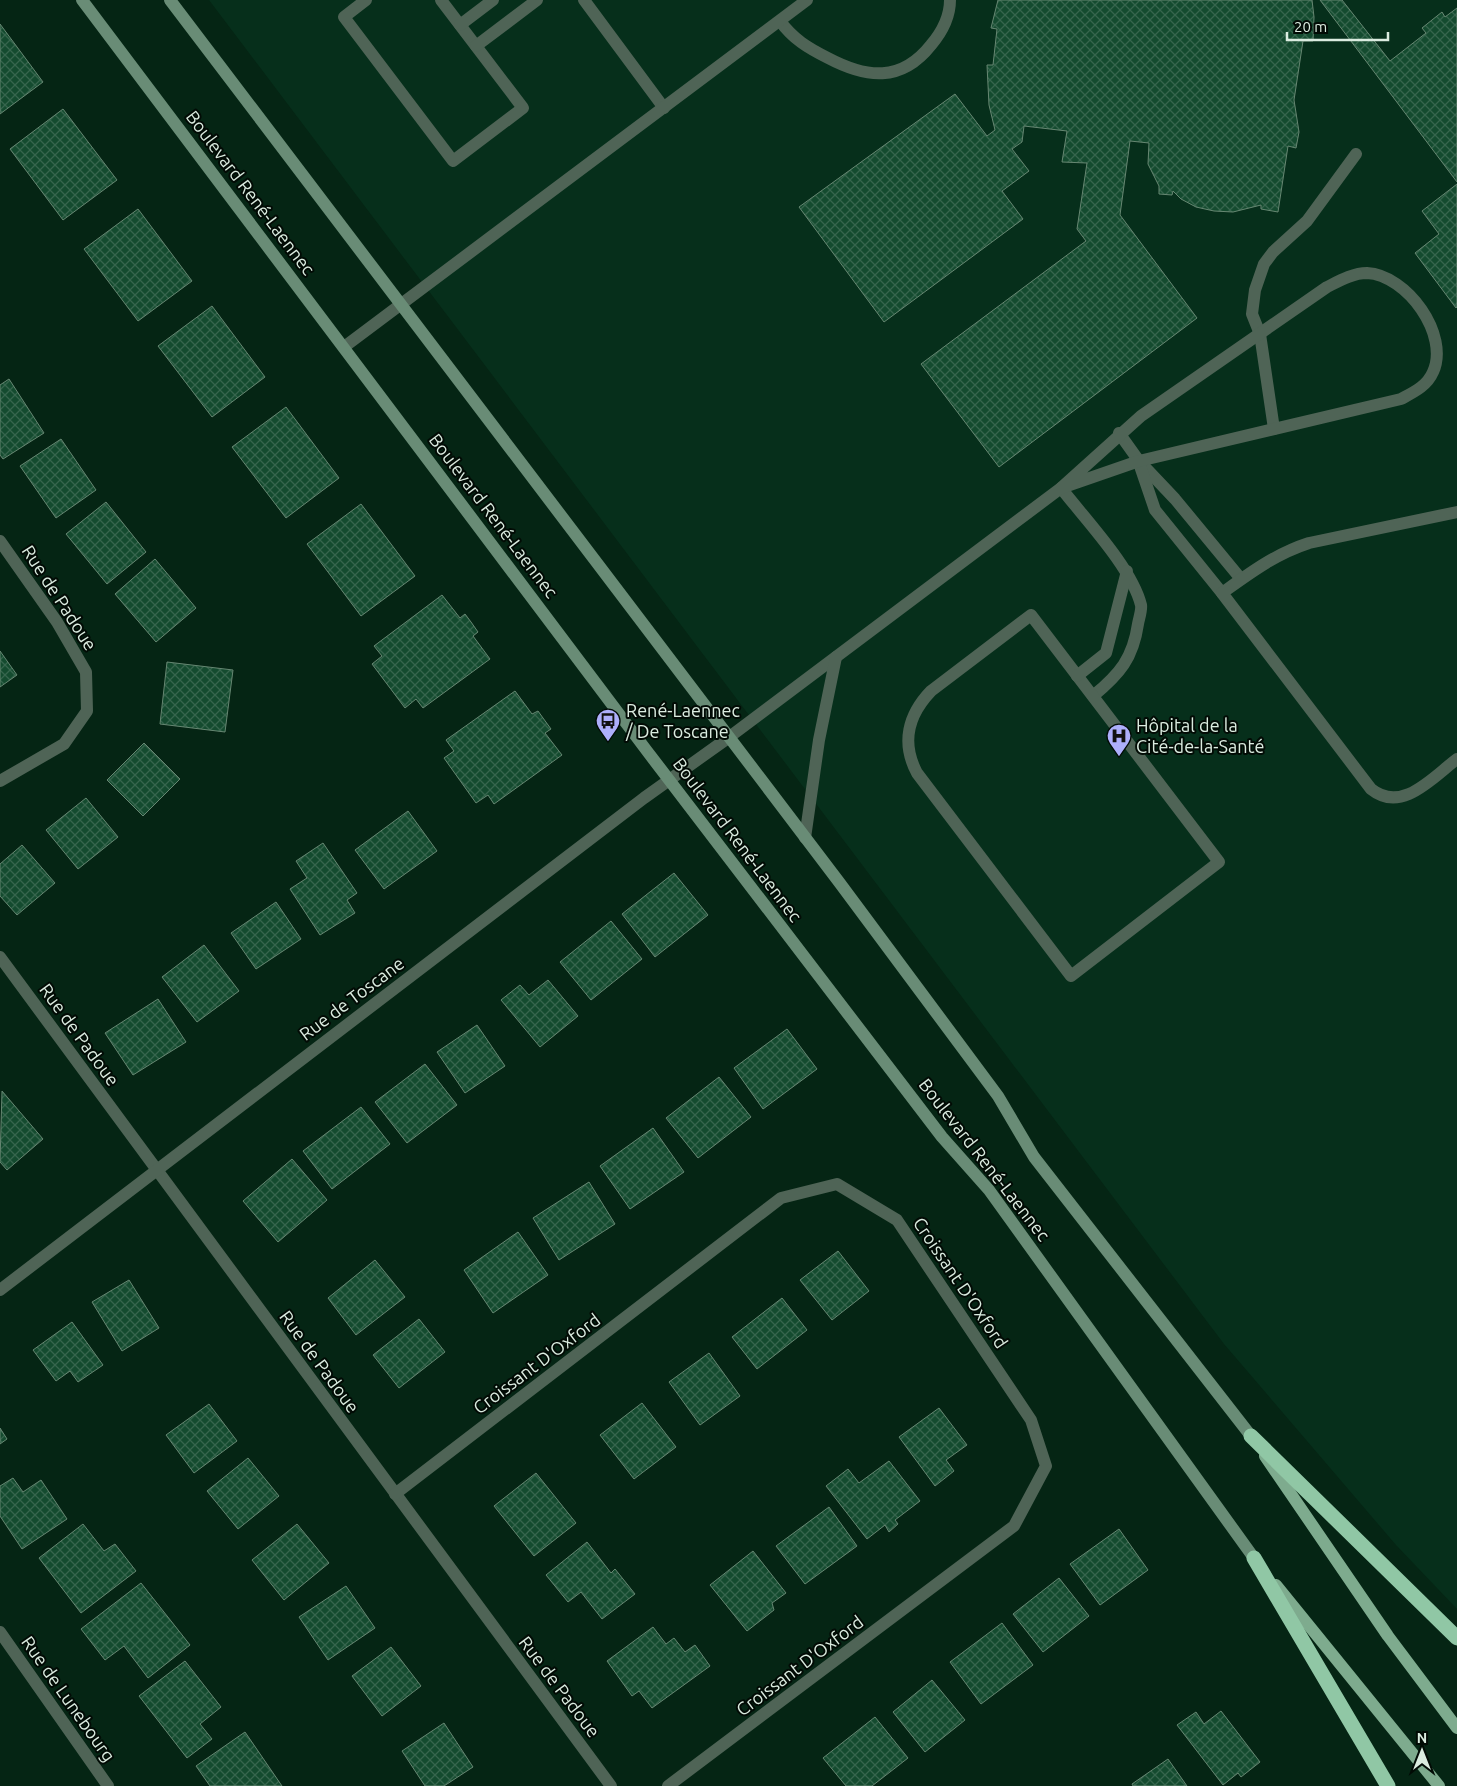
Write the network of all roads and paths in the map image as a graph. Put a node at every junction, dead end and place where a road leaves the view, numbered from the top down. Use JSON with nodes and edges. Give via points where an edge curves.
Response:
{"nodes":[{"id":1,"x":82,"y":0,"type":"edge"},
{"id":2,"x":170,"y":0,"type":"edge"},
{"id":3,"x":366,"y":0,"type":"edge"},
{"id":4,"x":441,"y":0,"type":"edge"},
{"id":5,"x":493,"y":0,"type":"edge"},
{"id":6,"x":537,"y":0,"type":"edge"},
{"id":7,"x":584,"y":0,"type":"edge"},
{"id":8,"x":807,"y":0,"type":"edge"},
{"id":9,"x":950,"y":0,"type":"edge"},
{"id":10,"x":780,"y":21,"type":"junction"},
{"id":11,"x":460,"y":25,"type":"junction"},
{"id":12,"x":476,"y":46,"type":"junction"},
{"id":13,"x":664,"y":108,"type":"junction"},
{"id":14,"x":1356,"y":154,"type":"dead end"},
{"id":15,"x":400,"y":306,"type":"junction"},
{"id":16,"x":1260,"y":334,"type":"junction"},
{"id":17,"x":344,"y":347,"type":"junction"},
{"id":18,"x":1274,"y":429,"type":"junction"},
{"id":19,"x":1119,"y":433,"type":"junction"},
{"id":20,"x":1139,"y":461,"type":"junction"},
{"id":21,"x":1061,"y":488,"type":"junction"},
{"id":22,"x":1457,"y":512,"type":"edge"},
{"id":23,"x":0,"y":541,"type":"edge"},
{"id":24,"x":1127,"y":571,"type":"junction"},
{"id":25,"x":1241,"y":579,"type":"junction"},
{"id":26,"x":1222,"y":593,"type":"junction"},
{"id":27,"x":836,"y":657,"type":"junction"},
{"id":28,"x":1077,"y":676,"type":"junction"},
{"id":29,"x":1093,"y":696,"type":"junction"},
{"id":30,"x":728,"y":738,"type":"junction"},
{"id":31,"x":1457,"y":759,"type":"edge"},
{"id":32,"x":669,"y":780,"type":"junction"},
{"id":33,"x":0,"y":781,"type":"edge"},
{"id":34,"x":805,"y":838,"type":"junction"},
{"id":35,"x":0,"y":957,"type":"edge"},
{"id":36,"x":156,"y":1171,"type":"junction"},
{"id":37,"x":0,"y":1290,"type":"edge"},
{"id":38,"x":1251,"y":1436,"type":"junction"},
{"id":39,"x":395,"y":1494,"type":"junction"},
{"id":40,"x":1254,"y":1558,"type":"junction"},
{"id":41,"x":0,"y":1632,"type":"edge"},
{"id":42,"x":1457,"y":1638,"type":"edge"},
{"id":43,"x":1457,"y":1728,"type":"edge"},
{"id":44,"x":108,"y":1786,"type":"edge"},
{"id":45,"x":611,"y":1786,"type":"edge"},
{"id":46,"x":668,"y":1786,"type":"edge"},
{"id":47,"x":1388,"y":1786,"type":"edge"},
{"id":48,"x":1439,"y":1786,"type":"edge"}],
"edges":[{"from":1,"to":17,"type":"street","name":"Boulevard René-Laennec"},
{"from":2,"to":15,"type":"street"},
{"from":3,"to":12,"type":"street","via":[[344,17],[453,161],[523,108]]},
{"from":4,"to":11,"type":"street"},
{"from":5,"to":11,"type":"street"},
{"from":6,"to":12,"type":"street"},
{"from":7,"to":13,"type":"street"},
{"from":8,"to":10,"type":"street"},
{"from":9,"to":10,"type":"street","via":[[944,27],[928,49],[912,64],[885,74],[861,72],[832,60],[798,42]]},
{"from":10,"to":13,"type":"street"},
{"from":11,"to":12,"type":"street"},
{"from":13,"to":15,"type":"street"},
{"from":14,"to":16,"type":"street","via":[[1307,221],[1264,264],[1255,290],[1252,314]]},
{"from":15,"to":17,"type":"street"},
{"from":15,"to":30,"type":"street"},
{"from":16,"to":18,"type":"street"},
{"from":16,"to":18,"type":"street","via":[[1327,287],[1347,277],[1366,273],[1393,281],[1406,291],[1431,326],[1438,342],[1433,374],[1415,392],[1401,399]]},
{"from":16,"to":19,"type":"street"},
{"from":17,"to":32,"type":"street","name":"Boulevard René-Laennec"},
{"from":18,"to":20,"type":"street"},
{"from":19,"to":20,"type":"street"},
{"from":19,"to":21,"type":"street"},
{"from":20,"to":21,"type":"street"},
{"from":20,"to":25,"type":"street"},
{"from":20,"to":26,"type":"street","via":[[1155,510]]},
{"from":21,"to":24,"type":"street"},
{"from":21,"to":27,"type":"street","name":"Rue de Toscane"},
{"from":22,"to":25,"type":"street","via":[[1302,545],[1272,557]]},
{"from":23,"to":33,"type":"street","name":"Rue de Padoue","via":[[58,622],[86,672],[87,711],[64,744]]},
{"from":24,"to":28,"type":"street","via":[[1110,644],[1100,660]]},
{"from":24,"to":29,"type":"street","via":[[1141,606],[1133,648],[1116,676]]},
{"from":25,"to":26,"type":"street"},
{"from":26,"to":31,"type":"street","via":[[1378,794],[1398,799],[1409,795]]},
{"from":27,"to":30,"type":"street","name":"Rue de Toscane"},
{"from":27,"to":34,"type":"street"},
{"from":28,"to":29,"type":"street"},
{"from":28,"to":29,"type":"street","via":[[1031,615],[931,691],[921,702],[910,728],[907,747],[917,773],[1070,976],[1219,862]]},
{"from":30,"to":32,"type":"street","name":"Rue de Toscane"},
{"from":30,"to":34,"type":"street"},
{"from":32,"to":36,"type":"street","name":"Rue de Toscane"},
{"from":32,"to":40,"type":"street","name":"Boulevard René-Laennec","via":[[942,1137],[989,1190]]},
{"from":34,"to":38,"type":"street","via":[[998,1096],[1034,1156]]},
{"from":35,"to":36,"type":"street","name":"Rue de Padoue"},
{"from":36,"to":37,"type":"street","name":"Rue de Toscane"},
{"from":36,"to":39,"type":"street","name":"Rue de Padoue"},
{"from":38,"to":42,"type":"highway"},
{"from":38,"to":43,"type":"main road","via":[[1388,1636]]},
{"from":39,"to":45,"type":"street","name":"Rue de Padoue"},
{"from":39,"to":46,"type":"street","name":"Croissant D'Oxford","via":[[781,1198],[837,1184],[897,1220],[1031,1420],[1046,1466],[1014,1526]]},
{"from":40,"to":47,"type":"highway"},
{"from":40,"to":48,"type":"main road"},
{"from":41,"to":44,"type":"street","name":"Rue de Lunebourg"}]}
